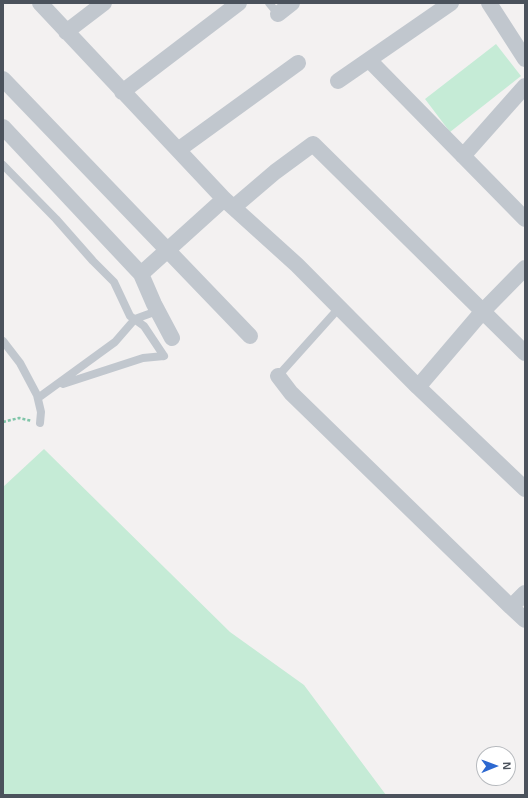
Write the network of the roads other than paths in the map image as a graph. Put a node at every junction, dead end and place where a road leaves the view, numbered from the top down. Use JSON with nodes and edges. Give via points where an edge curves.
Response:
{"nodes":[{"id":1,"x":40,"y":3,"type":"edge"},
{"id":2,"x":104,"y":3,"type":"edge"},
{"id":3,"x":239,"y":3,"type":"edge"},
{"id":4,"x":292,"y":3,"type":"edge"},
{"id":5,"x":451,"y":3,"type":"edge"},
{"id":6,"x":489,"y":3,"type":"edge"},
{"id":7,"x":273,"y":9,"type":"edge"},
{"id":8,"x":66,"y":32,"type":"junction"},
{"id":9,"x":525,"y":59,"type":"edge"},
{"id":10,"x":369,"y":60,"type":"junction"},
{"id":11,"x":298,"y":63,"type":"dead end"},
{"id":12,"x":3,"y":79,"type":"edge"},
{"id":13,"x":338,"y":81,"type":"dead end"},
{"id":14,"x":525,"y":86,"type":"edge"},
{"id":15,"x":122,"y":92,"type":"junction"},
{"id":16,"x":3,"y":127,"type":"edge"},
{"id":17,"x":178,"y":150,"type":"junction"},
{"id":18,"x":463,"y":156,"type":"junction"},
{"id":19,"x":3,"y":165,"type":"edge"},
{"id":20,"x":229,"y":203,"type":"junction"},
{"id":21,"x":525,"y":219,"type":"edge"},
{"id":22,"x":168,"y":251,"type":"junction"},
{"id":23,"x":525,"y":268,"type":"edge"},
{"id":24,"x":141,"y":274,"type":"junction"},
{"id":25,"x":339,"y":308,"type":"junction"},
{"id":26,"x":157,"y":311,"type":"junction"},
{"id":27,"x":482,"y":312,"type":"junction"},
{"id":28,"x":135,"y":319,"type":"junction"},
{"id":29,"x":250,"y":336,"type":"dead end"},
{"id":30,"x":172,"y":338,"type":"dead end"},
{"id":31,"x":3,"y":341,"type":"edge"},
{"id":32,"x":525,"y":353,"type":"edge"},
{"id":33,"x":278,"y":376,"type":"joint"},
{"id":34,"x":53,"y":387,"type":"junction"},
{"id":35,"x":418,"y":387,"type":"junction"},
{"id":36,"x":38,"y":398,"type":"junction"},
{"id":37,"x":40,"y":423,"type":"road end"},
{"id":38,"x":525,"y":489,"type":"edge"},
{"id":39,"x":525,"y":593,"type":"edge"},
{"id":40,"x":510,"y":607,"type":"junction"},
{"id":41,"x":525,"y":620,"type":"edge"}],
"edges":[{"from":1,"to":8,"type":"street"},
{"from":2,"to":8,"type":"street"},
{"from":3,"to":15,"type":"street"},
{"from":4,"to":7,"type":"street"},
{"from":5,"to":10,"type":"street"},
{"from":6,"to":9,"type":"street"},
{"from":8,"to":15,"type":"street"},
{"from":10,"to":13,"type":"street"},
{"from":10,"to":18,"type":"street"},
{"from":11,"to":17,"type":"street"},
{"from":12,"to":22,"type":"street"},
{"from":14,"to":18,"type":"street"},
{"from":15,"to":17,"type":"street"},
{"from":16,"to":24,"type":"street"},
{"from":17,"to":20,"type":"street"},
{"from":18,"to":21,"type":"street"},
{"from":19,"to":28,"type":"lane","via":[[114,282],[126,311]]},
{"from":20,"to":22,"type":"street"},
{"from":20,"to":25,"type":"street","via":[[297,265]]},
{"from":20,"to":27,"type":"street","via":[[313,144]]},
{"from":22,"to":24,"type":"street"},
{"from":22,"to":29,"type":"street"},
{"from":23,"to":27,"type":"street"},
{"from":24,"to":26,"type":"street"},
{"from":25,"to":33,"type":"lane"},
{"from":25,"to":35,"type":"street"},
{"from":26,"to":28,"type":"lane"},
{"from":26,"to":30,"type":"street"},
{"from":27,"to":32,"type":"street"},
{"from":27,"to":35,"type":"street"},
{"from":28,"to":34,"type":"lane","via":[[115,342]]},
{"from":28,"to":34,"type":"lane","via":[[144,326],[164,356],[136,360]]},
{"from":31,"to":36,"type":"lane","via":[[20,363]]},
{"from":33,"to":40,"type":"street","via":[[291,393]]},
{"from":34,"to":36,"type":"lane"},
{"from":35,"to":38,"type":"street"},
{"from":36,"to":37,"type":"lane"},
{"from":39,"to":40,"type":"street"},
{"from":40,"to":41,"type":"street"}]}
